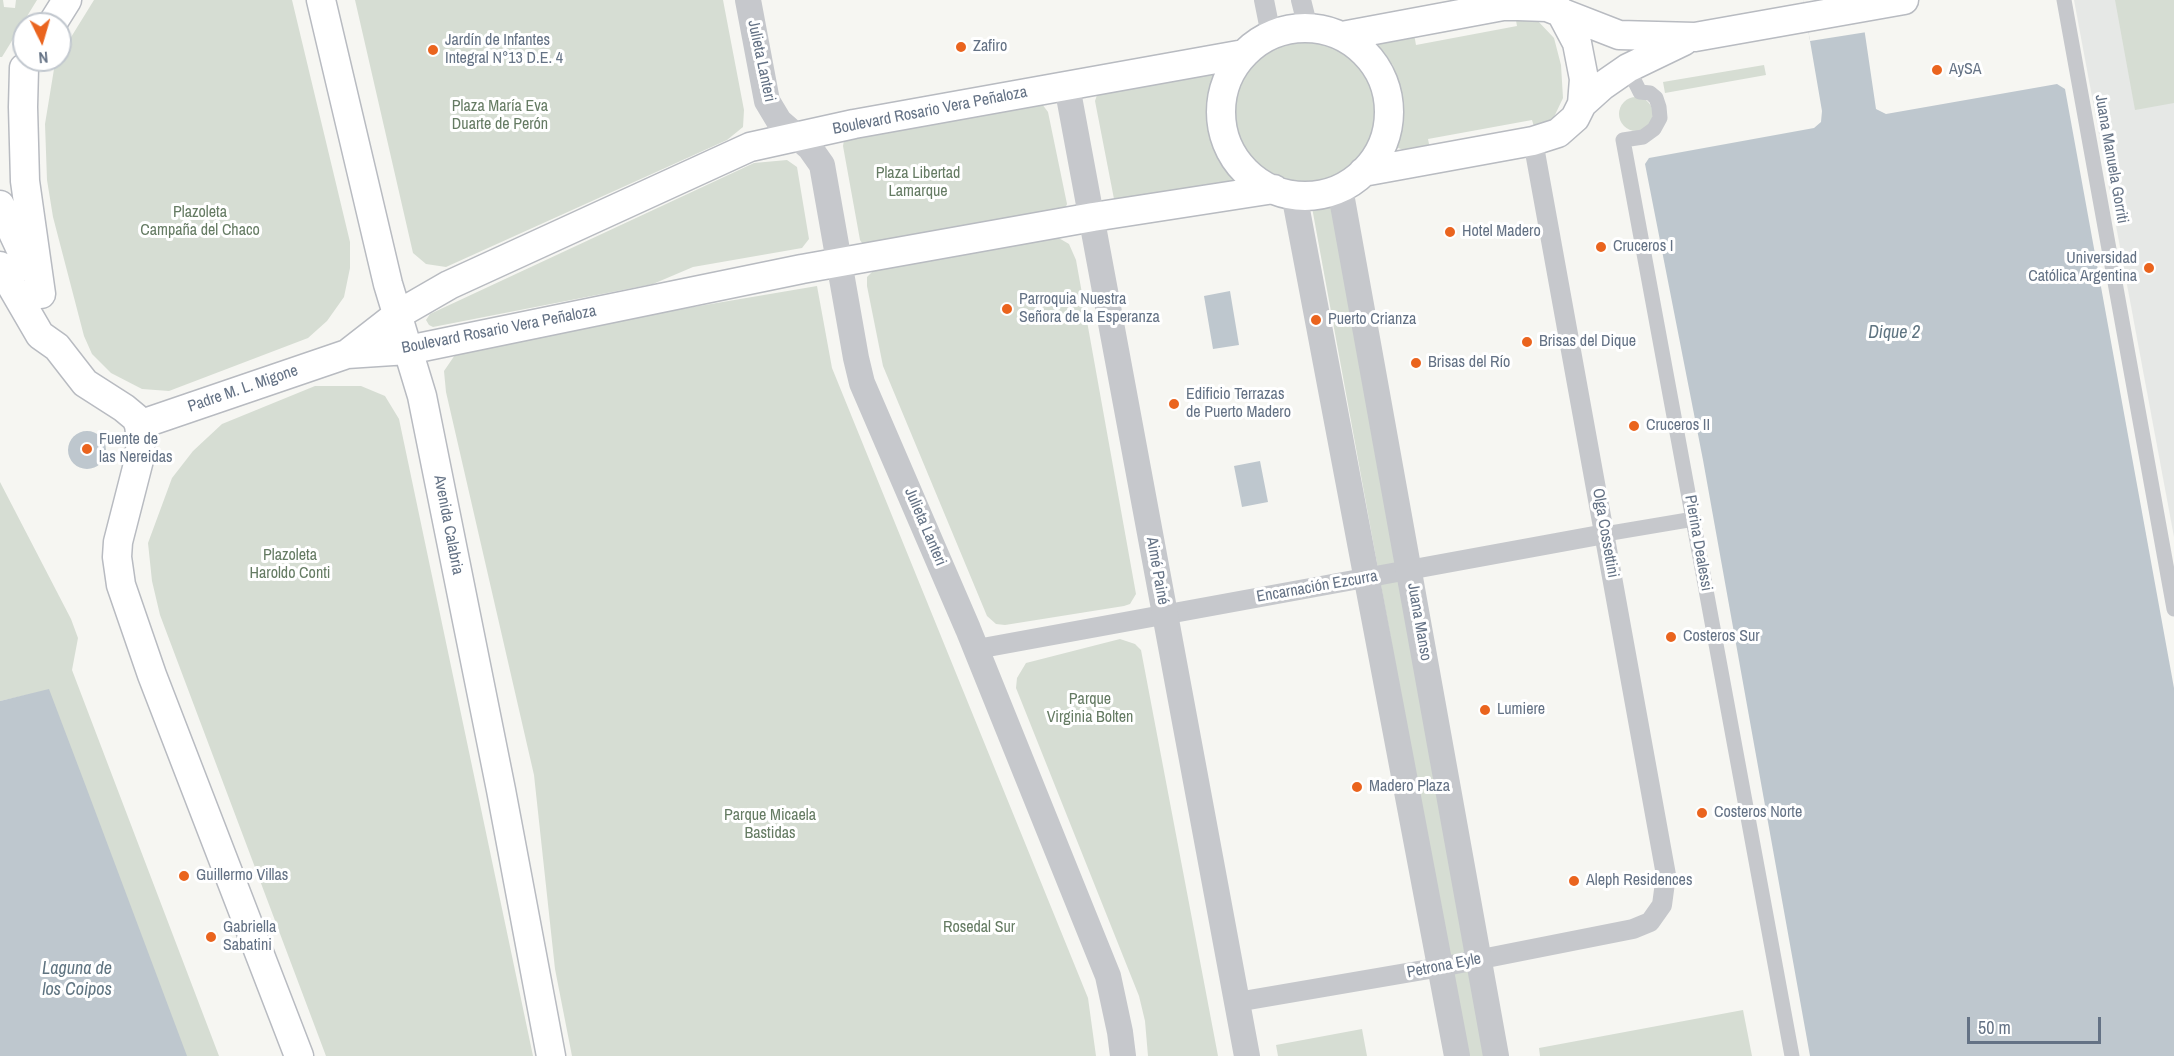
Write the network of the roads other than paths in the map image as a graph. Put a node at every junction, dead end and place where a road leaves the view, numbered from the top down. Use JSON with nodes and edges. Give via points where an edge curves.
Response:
{"nodes":[{"id":1,"x":321,"y":0,"type":"edge"},
{"id":2,"x":748,"y":0,"type":"edge"},
{"id":3,"x":1264,"y":0,"type":"edge"},
{"id":4,"x":1301,"y":0,"type":"edge"},
{"id":5,"x":1904,"y":0,"type":"edge"},
{"id":6,"x":2064,"y":0,"type":"edge"},
{"id":7,"x":1560,"y":5,"type":"edge"},
{"id":8,"x":1308,"y":28,"type":"junction"},
{"id":9,"x":1271,"y":35,"type":"junction"},
{"id":10,"x":1341,"y":36,"type":"junction"},
{"id":11,"x":1695,"y":37,"type":"junction"},
{"id":12,"x":1244,"y":54,"type":"junction"},
{"id":13,"x":1628,"y":68,"type":"junction"},
{"id":14,"x":21,"y":72,"type":"edge"},
{"id":15,"x":27,"y":72,"type":"edge"},
{"id":16,"x":1067,"y":86,"type":"junction"},
{"id":17,"x":0,"y":98,"type":"edge"},
{"id":18,"x":1582,"y":104,"type":"junction"},
{"id":19,"x":799,"y":137,"type":"junction"},
{"id":20,"x":1533,"y":141,"type":"junction"},
{"id":21,"x":1363,"y":172,"type":"junction"},
{"id":22,"x":1340,"y":188,"type":"junction"},
{"id":23,"x":1284,"y":192,"type":"junction"},
{"id":24,"x":0,"y":205,"type":"edge"},
{"id":25,"x":1093,"y":218,"type":"junction"},
{"id":26,"x":840,"y":263,"type":"junction"},
{"id":27,"x":0,"y":266,"type":"edge"},
{"id":28,"x":41,"y":294,"type":"junction"},
{"id":29,"x":397,"y":315,"type":"junction"},
{"id":30,"x":57,"y":347,"type":"junction"},
{"id":31,"x":408,"y":350,"type":"junction"},
{"id":32,"x":347,"y":354,"type":"junction"},
{"id":33,"x":139,"y":425,"type":"junction"},
{"id":34,"x":1694,"y":519,"type":"junction"},
{"id":35,"x":1605,"y":534,"type":"junction"},
{"id":36,"x":1410,"y":570,"type":"junction"},
{"id":37,"x":1367,"y":579,"type":"junction"},
{"id":38,"x":2174,"y":609,"type":"edge"},
{"id":39,"x":1165,"y":614,"type":"junction"},
{"id":40,"x":977,"y":649,"type":"junction"},
{"id":41,"x":1650,"y":922,"type":"joint"},
{"id":42,"x":1479,"y":959,"type":"junction"},
{"id":43,"x":1441,"y":967,"type":"junction"},
{"id":44,"x":1237,"y":1002,"type":"junction"},
{"id":45,"x":299,"y":1056,"type":"edge"},
{"id":46,"x":551,"y":1056,"type":"edge"},
{"id":47,"x":1123,"y":1056,"type":"edge"},
{"id":48,"x":1246,"y":1056,"type":"edge"},
{"id":49,"x":1457,"y":1056,"type":"edge"},
{"id":50,"x":1496,"y":1056,"type":"edge"},
{"id":51,"x":1792,"y":1056,"type":"edge"}],
"edges":[{"from":1,"to":29,"type":"main road","name":"Avenida Calabria"},
{"from":2,"to":19,"type":"street","name":"Julieta Lanteri","via":[[767,101],[779,121]]},
{"from":3,"to":9,"type":"street"},
{"from":4,"to":8,"type":"street"},
{"from":5,"to":11,"type":"main road"},
{"from":6,"to":38,"type":"street","name":"Juana Manuela Gorriti"},
{"from":7,"to":10,"type":"main road","via":[[1503,6]]},
{"from":7,"to":11,"type":"main road","via":[[1619,35]]},
{"from":7,"to":18,"type":"main road","via":[[1580,52]]},
{"from":8,"to":9,"type":"main road"},
{"from":8,"to":10,"type":"main road"},
{"from":9,"to":12,"type":"main road"},
{"from":10,"to":21,"type":"main road","via":[[1370,59],[1387,96],[1389,110],[1383,141]]},
{"from":11,"to":13,"type":"main road"},
{"from":12,"to":16,"type":"main road","name":"Boulevard Rosario Vera Peñaloza"},
{"from":12,"to":23,"type":"main road","via":[[1226,81],[1222,128],[1239,164],[1261,183]]},
{"from":13,"to":18,"type":"main road"},
{"from":13,"to":34,"type":"street","name":"Pierina Dealessi","via":[[1640,92],[1650,93],[1659,107],[1660,118],[1654,129],[1643,137],[1623,140]]},
{"from":14,"to":17,"type":"main road"},
{"from":15,"to":28,"type":"main road","via":[[25,181]]},
{"from":16,"to":19,"type":"main road","name":"Boulevard Rosario Vera Peñaloza"},
{"from":16,"to":25,"type":"street","name":"Aimé Painé"},
{"from":18,"to":20,"type":"main road","via":[[1575,118],[1558,133]]},
{"from":19,"to":26,"type":"street","name":"Julieta Lanteri","via":[[822,165]]},
{"from":19,"to":29,"type":"main road","name":"Boulevard Rosario Vera Peñaloza","via":[[750,147],[449,285]]},
{"from":20,"to":21,"type":"main road"},
{"from":20,"to":35,"type":"street","name":"Olga Cossettini"},
{"from":21,"to":22,"type":"main road"},
{"from":22,"to":23,"type":"main road","via":[[1317,194]]},
{"from":22,"to":36,"type":"street","name":"Juana Manso"},
{"from":23,"to":25,"type":"main road","name":"Boulevard Rosario Vera Peñaloza"},
{"from":23,"to":37,"type":"street"},
{"from":24,"to":28,"type":"main road"},
{"from":25,"to":26,"type":"main road","name":"Boulevard Rosario Vera Peñaloza"},
{"from":25,"to":39,"type":"street","name":"Aimé Painé"},
{"from":26,"to":31,"type":"main road","name":"Boulevard Rosario Vera Peñaloza"},
{"from":26,"to":40,"type":"street","name":"Julieta Lanteri","via":[[862,383]]},
{"from":27,"to":30,"type":"main road","via":[[40,335]]},
{"from":28,"to":30,"type":"main road","via":[[55,327]]},
{"from":29,"to":31,"type":"main road","name":"Avenida Calabria"},
{"from":29,"to":32,"type":"main road","name":"Boulevard Rosario Vera Peñaloza"},
{"from":30,"to":33,"type":"main road","via":[[84,383],[124,408]]},
{"from":31,"to":32,"type":"main road","name":"Boulevard Rosario Vera Peñaloza"},
{"from":31,"to":46,"type":"main road","name":"Avenida Calabria","via":[[424,407]]},
{"from":32,"to":33,"type":"main road","name":"Padre M. L. Migone"},
{"from":33,"to":45,"type":"main road","via":[[139,460],[118,542],[121,585]]},
{"from":34,"to":35,"type":"street","name":"Encarnación Ezcurra"},
{"from":34,"to":51,"type":"street","name":"Pierina Dealessi"},
{"from":35,"to":36,"type":"street","name":"Encarnación Ezcurra"},
{"from":35,"to":41,"type":"street","name":"Olga Cossettini","via":[[1666,875],[1662,905]]},
{"from":36,"to":37,"type":"street","name":"Encarnación Ezcurra"},
{"from":36,"to":42,"type":"street","name":"Juana Manso"},
{"from":37,"to":39,"type":"street","name":"Encarnación Ezcurra"},
{"from":37,"to":43,"type":"street"},
{"from":39,"to":40,"type":"street","name":"Encarnación Ezcurra"},
{"from":39,"to":44,"type":"street","name":"Aimé Painé"},
{"from":40,"to":47,"type":"street","name":"Julieta Lanteri","via":[[1108,976]]},
{"from":41,"to":42,"type":"street","name":"Petrona Eyle","via":[[1633,929]]},
{"from":42,"to":43,"type":"street","name":"Petrona Eyle"},
{"from":42,"to":50,"type":"street","name":"Juana Manso"},
{"from":43,"to":44,"type":"street","name":"Petrona Eyle"},
{"from":43,"to":49,"type":"street"},
{"from":44,"to":48,"type":"street","name":"Aimé Painé"}]}
